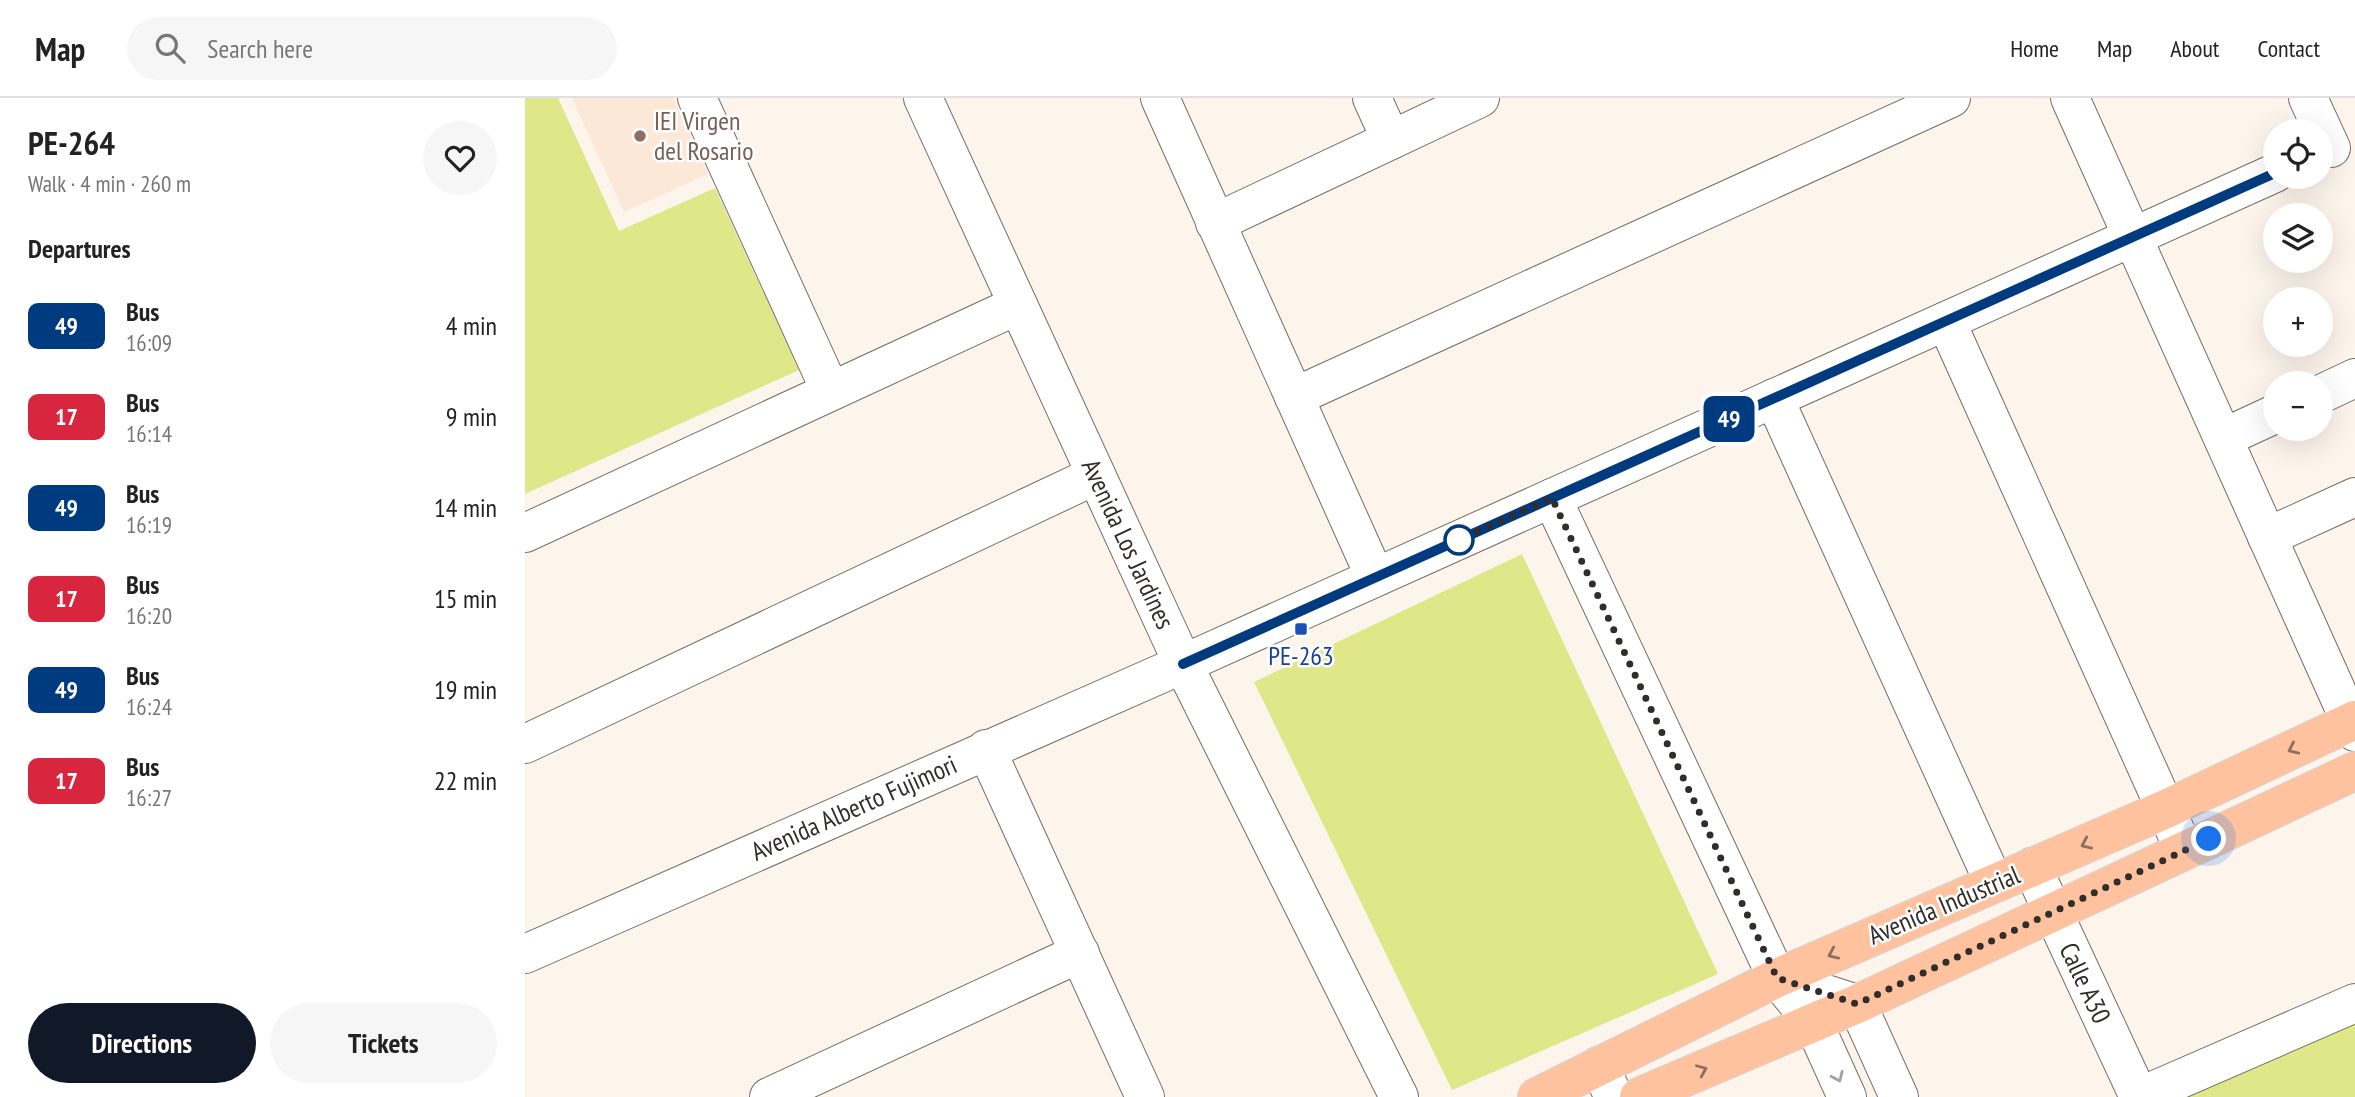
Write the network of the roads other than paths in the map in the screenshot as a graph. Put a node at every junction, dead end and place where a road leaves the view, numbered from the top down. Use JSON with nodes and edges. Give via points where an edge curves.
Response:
{"nodes":[{"id":1,"x":697,"y":98,"type":"edge"},
{"id":2,"x":923,"y":98,"type":"edge"},
{"id":3,"x":1160,"y":98,"type":"edge"},
{"id":4,"x":1372,"y":98,"type":"edge"},
{"id":5,"x":1480,"y":98,"type":"edge"},
{"id":6,"x":1951,"y":98,"type":"edge"},
{"id":7,"x":2070,"y":98,"type":"edge"},
{"id":8,"x":2308,"y":98,"type":"edge"},
{"id":9,"x":1391,"y":140,"type":"junction"},
{"id":10,"x":2335,"y":146,"type":"edge"},
{"id":11,"x":2263,"y":178,"type":"edge"},
{"id":12,"x":1215,"y":223,"type":"junction"},
{"id":13,"x":2133,"y":237,"type":"junction"},
{"id":14,"x":1018,"y":304,"type":"junction"},
{"id":15,"x":1946,"y":321,"type":"junction"},
{"id":16,"x":2355,"y":378,"type":"edge"},
{"id":17,"x":2333,"y":388,"type":"edge"},
{"id":18,"x":830,"y":390,"type":"junction"},
{"id":19,"x":1294,"y":397,"type":"junction"},
{"id":20,"x":1774,"y":398,"type":"junction"},
{"id":21,"x":2263,"y":420,"type":"edge"},
{"id":22,"x":2223,"y":438,"type":"junction"},
{"id":23,"x":1096,"y":475,"type":"junction"},
{"id":24,"x":2355,"y":497,"type":"edge"},
{"id":25,"x":1552,"y":498,"type":"junction"},
{"id":26,"x":525,"y":533,"type":"edge"},
{"id":27,"x":2267,"y":537,"type":"junction"},
{"id":28,"x":1375,"y":577,"type":"junction"},
{"id":29,"x":1183,"y":664,"type":"junction"},
{"id":30,"x":2354,"y":725,"type":"edge"},
{"id":31,"x":525,"y":744,"type":"edge"},
{"id":32,"x":986,"y":749,"type":"junction"},
{"id":33,"x":2355,"y":771,"type":"edge"},
{"id":34,"x":2166,"y":809,"type":"junction"},
{"id":35,"x":2184,"y":850,"type":"junction"},
{"id":36,"x":2032,"y":867,"type":"junction"},
{"id":37,"x":1994,"y":883,"type":"junction"},
{"id":38,"x":2051,"y":912,"type":"junction"},
{"id":39,"x":1080,"y":953,"type":"junction"},
{"id":40,"x":525,"y":954,"type":"edge"},
{"id":41,"x":1777,"y":978,"type":"junction"},
{"id":42,"x":2355,"y":1003,"type":"edge"},
{"id":43,"x":1857,"y":1004,"type":"junction"},
{"id":44,"x":1813,"y":1022,"type":"junction"},
{"id":45,"x":1606,"y":1082,"type":"edge"},
{"id":46,"x":769,"y":1097,"type":"edge"},
{"id":47,"x":1145,"y":1097,"type":"edge"},
{"id":48,"x":1399,"y":1097,"type":"edge"},
{"id":49,"x":1537,"y":1097,"type":"edge"},
{"id":50,"x":1639,"y":1097,"type":"edge"},
{"id":51,"x":1847,"y":1097,"type":"edge"},
{"id":52,"x":1899,"y":1097,"type":"edge"},
{"id":53,"x":2139,"y":1097,"type":"edge"}],
"edges":[{"from":1,"to":18,"type":"street"},
{"from":2,"to":14,"type":"street","name":"Avenida Los Jardines"},
{"from":3,"to":12,"type":"street"},
{"from":4,"to":9,"type":"street"},
{"from":5,"to":9,"type":"street"},
{"from":6,"to":19,"type":"street"},
{"from":7,"to":13,"type":"street"},
{"from":8,"to":10,"type":"street"},
{"from":9,"to":12,"type":"street"},
{"from":11,"to":13,"type":"street","name":"Avenida Alberto Fujimori"},
{"from":12,"to":19,"type":"street"},
{"from":13,"to":15,"type":"street","name":"Avenida Alberto Fujimori"},
{"from":13,"to":22,"type":"street"},
{"from":14,"to":18,"type":"street"},
{"from":14,"to":23,"type":"street","name":"Avenida Los Jardines"},
{"from":15,"to":20,"type":"street","name":"Avenida Alberto Fujimori"},
{"from":15,"to":34,"type":"street"},
{"from":16,"to":17,"type":"street"},
{"from":18,"to":26,"type":"street"},
{"from":19,"to":28,"type":"street"},
{"from":20,"to":25,"type":"street","name":"Avenida Alberto Fujimori"},
{"from":20,"to":37,"type":"street"},
{"from":21,"to":22,"type":"street"},
{"from":22,"to":27,"type":"street"},
{"from":23,"to":29,"type":"street","name":"Avenida Los Jardines"},
{"from":23,"to":31,"type":"street"},
{"from":24,"to":27,"type":"street"},
{"from":25,"to":28,"type":"street","name":"Avenida Alberto Fujimori"},
{"from":25,"to":41,"type":"street"},
{"from":27,"to":30,"type":"street"},
{"from":28,"to":29,"type":"street","name":"Avenida Alberto Fujimori"},
{"from":29,"to":32,"type":"street","name":"Avenida Alberto Fujimori"},
{"from":29,"to":48,"type":"street","name":"Avenida Los Jardines"},
{"from":30,"to":34,"type":"main road","name":"Avenida Industrial","one_way":true},
{"from":32,"to":39,"type":"street"},
{"from":32,"to":40,"type":"street","name":"Avenida Alberto Fujimori"},
{"from":33,"to":35,"type":"main road","name":"Avenida Industrial"},
{"from":34,"to":35,"type":"street"},
{"from":34,"to":36,"type":"main road","name":"Avenida Industrial","one_way":true},
{"from":35,"to":38,"type":"main road","name":"Avenida Industrial"},
{"from":36,"to":37,"type":"main road","name":"Avenida Industrial"},
{"from":36,"to":38,"type":"street","name":"Calle A30"},
{"from":37,"to":41,"type":"main road","name":"Avenida Industrial","one_way":true},
{"from":38,"to":43,"type":"main road","name":"Avenida Industrial"},
{"from":38,"to":53,"type":"street","name":"Calle A30"},
{"from":39,"to":46,"type":"street"},
{"from":39,"to":47,"type":"street"},
{"from":41,"to":43,"type":"street"},
{"from":41,"to":44,"type":"street"},
{"from":41,"to":45,"type":"main road","name":"Avenida Industrial"},
{"from":42,"to":53,"type":"street"},
{"from":43,"to":44,"type":"main road","name":"Avenida Industrial"},
{"from":43,"to":52,"type":"street"},
{"from":50,"to":44,"type":"main road","name":"Avenida Industrial","one_way":true},
{"from":44,"to":51,"type":"street","one_way":true},
{"from":45,"to":49,"type":"main road","name":"Avenida Industrial"}]}
